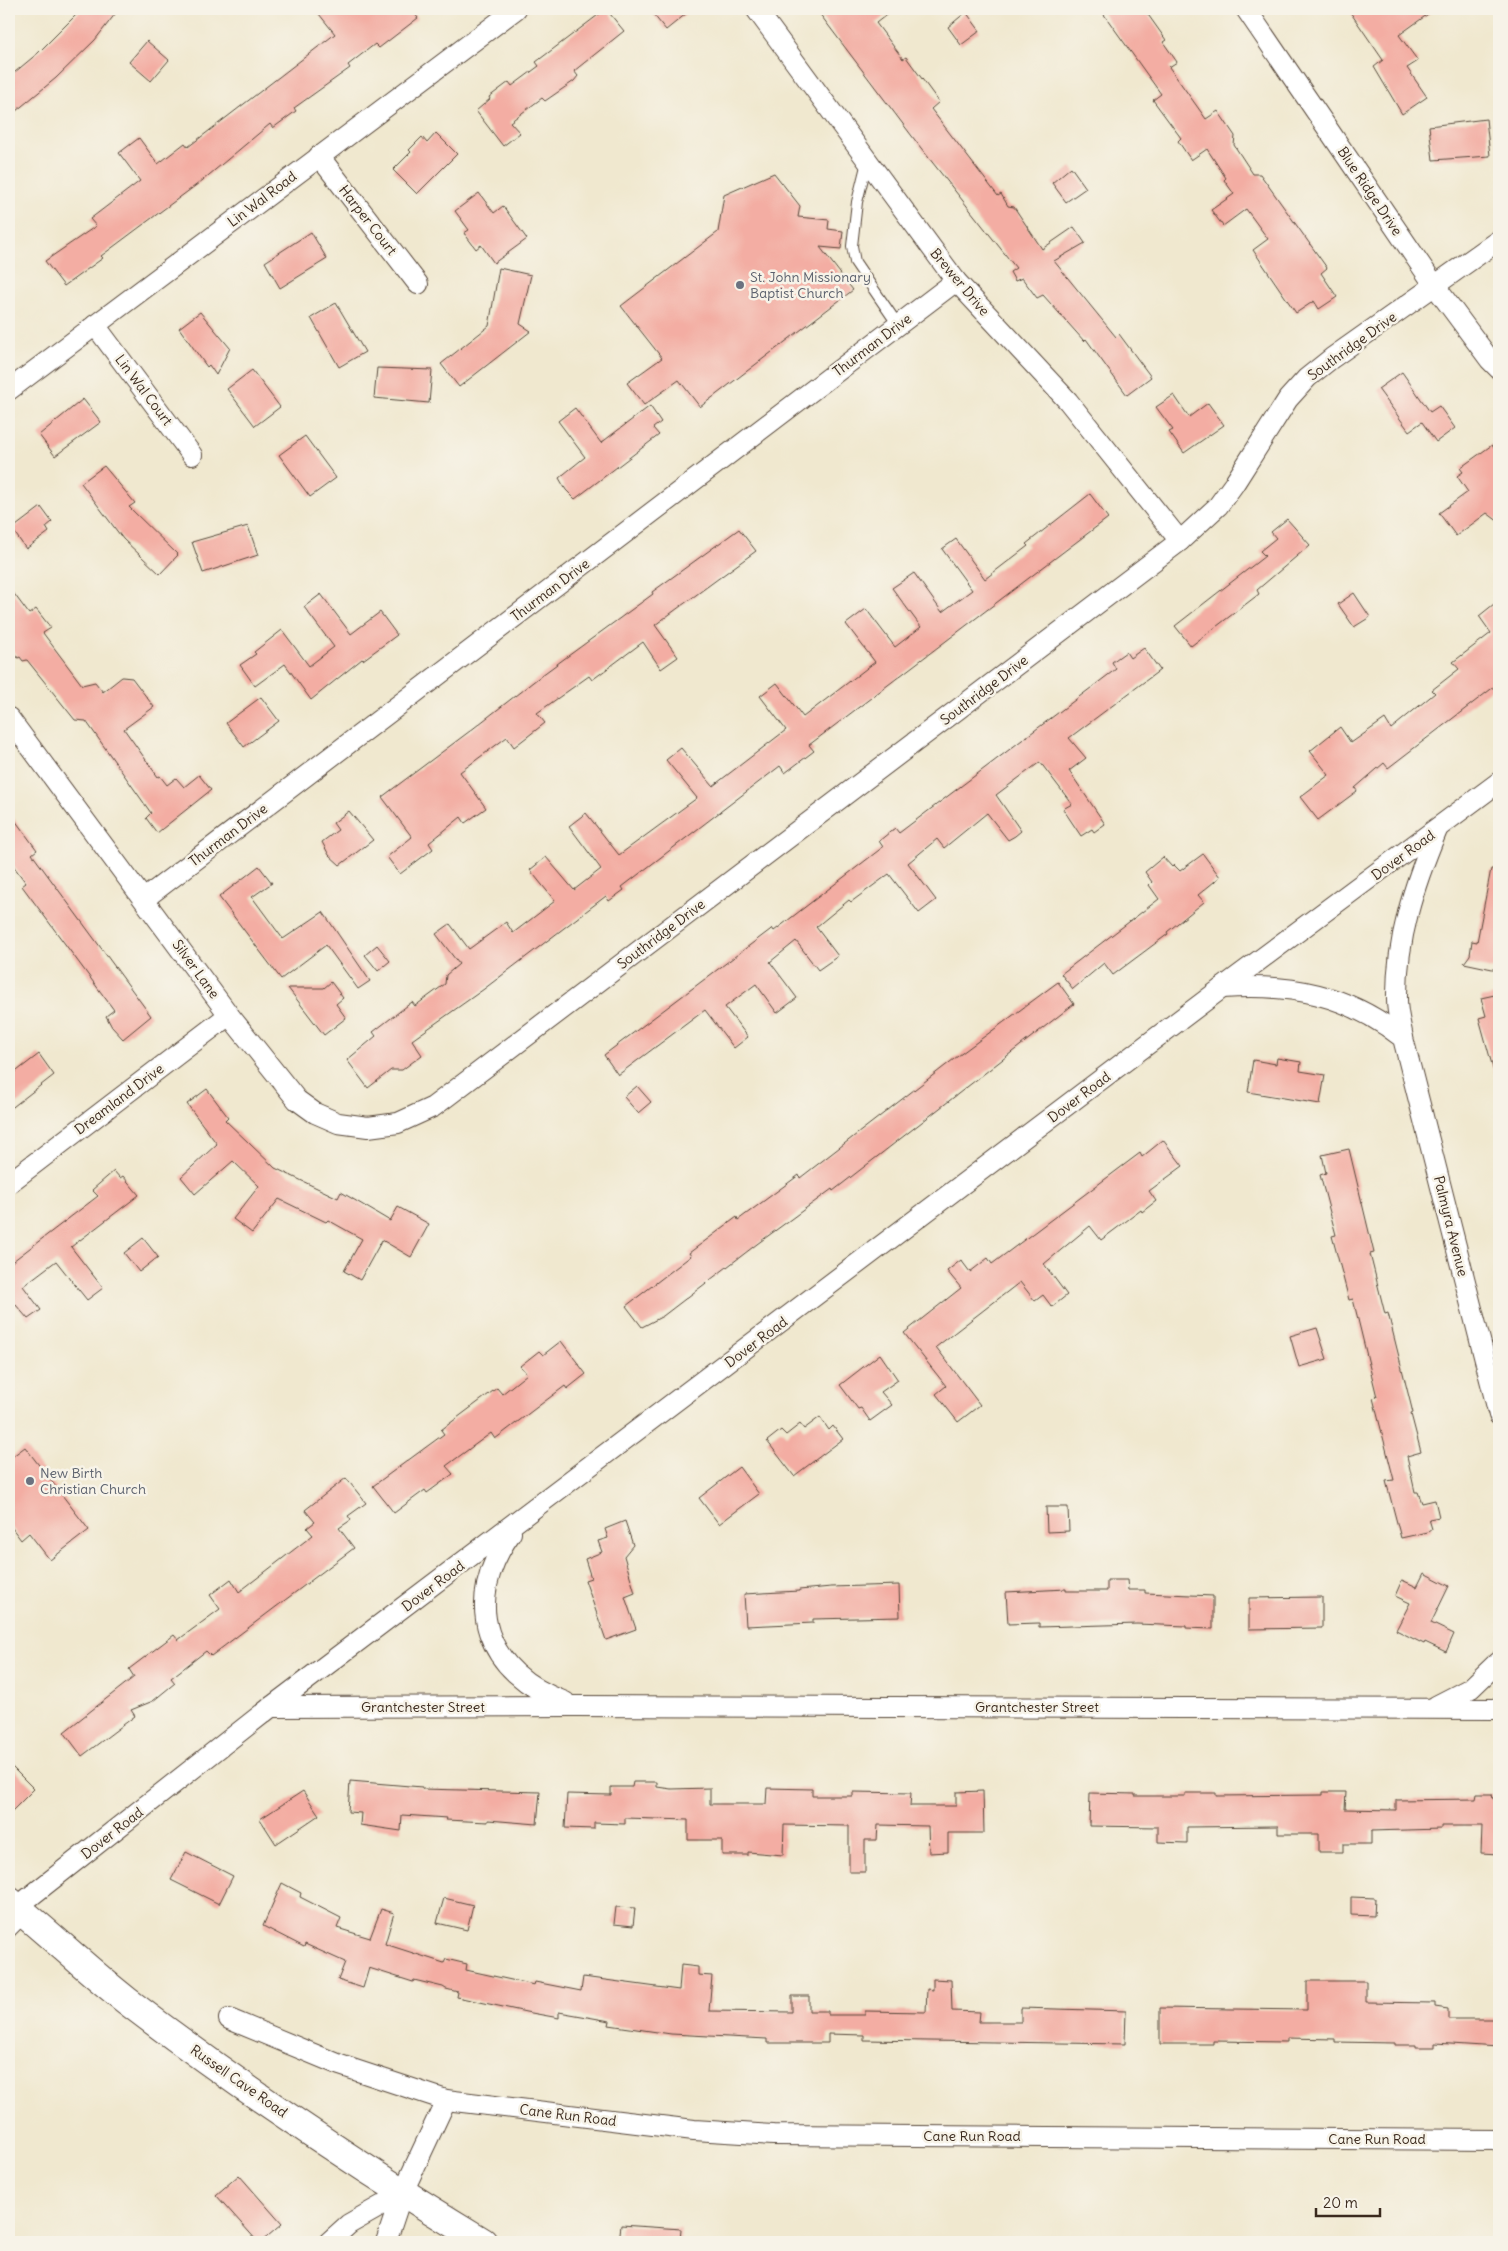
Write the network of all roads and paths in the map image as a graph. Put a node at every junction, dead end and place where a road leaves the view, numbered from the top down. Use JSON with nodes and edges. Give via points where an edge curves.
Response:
{"nodes":[{"id":1,"x":516,"y":9,"type":"edge"},
{"id":2,"x":756,"y":9,"type":"edge"},
{"id":3,"x":1246,"y":9,"type":"edge"},
{"id":4,"x":319,"y":156,"type":"junction"},
{"id":5,"x":867,"y":161,"type":"junction"},
{"id":6,"x":1499,"y":240,"type":"edge"},
{"id":7,"x":956,"y":281,"type":"junction"},
{"id":8,"x":418,"y":284,"type":"dead end"},
{"id":9,"x":1435,"y":286,"type":"junction"},
{"id":10,"x":898,"y":325,"type":"junction"},
{"id":11,"x":95,"y":326,"type":"junction"},
{"id":12,"x":1499,"y":369,"type":"edge"},
{"id":13,"x":9,"y":390,"type":"edge"},
{"id":14,"x":192,"y":455,"type":"dead end"},
{"id":15,"x":1180,"y":541,"type":"junction"},
{"id":16,"x":9,"y":718,"type":"edge"},
{"id":17,"x":1499,"y":782,"type":"edge"},
{"id":18,"x":1438,"y":829,"type":"junction"},
{"id":19,"x":144,"y":899,"type":"junction"},
{"id":20,"x":1222,"y":988,"type":"junction"},
{"id":21,"x":230,"y":1015,"type":"junction"},
{"id":22,"x":1403,"y":1038,"type":"junction"},
{"id":23,"x":433,"y":1107,"type":"joint"},
{"id":24,"x":9,"y":1183,"type":"edge"},
{"id":25,"x":1499,"y":1415,"type":"edge"},
{"id":26,"x":522,"y":1519,"type":"junction"},
{"id":27,"x":1499,"y":1661,"type":"edge"},
{"id":28,"x":575,"y":1706,"type":"junction"},
{"id":29,"x":271,"y":1707,"type":"junction"},
{"id":30,"x":1432,"y":1708,"type":"junction"},
{"id":31,"x":1499,"y":1709,"type":"edge"},
{"id":32,"x":15,"y":1914,"type":"edge"},
{"id":33,"x":229,"y":2020,"type":"dead end"},
{"id":34,"x":446,"y":2100,"type":"junction"},
{"id":35,"x":1499,"y":2140,"type":"edge"},
{"id":36,"x":402,"y":2194,"type":"junction"},
{"id":37,"x":329,"y":2242,"type":"edge"},
{"id":38,"x":386,"y":2242,"type":"edge"},
{"id":39,"x":483,"y":2242,"type":"edge"}],
"edges":[{"from":1,"to":4,"type":"street","name":"Lin Wal Road"},
{"from":2,"to":5,"type":"street","name":"Brewer Drive"},
{"from":3,"to":9,"type":"street","name":"Blue Ridge Drive"},
{"from":4,"to":8,"type":"street","name":"Harper Court"},
{"from":4,"to":11,"type":"street","name":"Lin Wal Road"},
{"from":5,"to":7,"type":"street","name":"Brewer Drive"},
{"from":5,"to":10,"type":"lane","via":[[857,202],[852,246],[855,262]]},
{"from":6,"to":9,"type":"street","name":"Southridge Drive"},
{"from":7,"to":10,"type":"street","name":"Thurman Drive"},
{"from":7,"to":15,"type":"street","name":"Brewer Drive","via":[[1068,401]]},
{"from":9,"to":12,"type":"street","name":"Blue Ridge Drive"},
{"from":9,"to":15,"type":"street","name":"Southridge Drive","via":[[1307,378],[1288,398],[1218,506]]},
{"from":10,"to":19,"type":"street","name":"Thurman Drive"},
{"from":11,"to":13,"type":"street","name":"Lin Wal Road"},
{"from":11,"to":14,"type":"street","name":"Lin Wal Court"},
{"from":15,"to":23,"type":"street","name":"Southridge Drive"},
{"from":16,"to":19,"type":"street","name":"Silver Lane"},
{"from":17,"to":18,"type":"street","name":"Dover Road"},
{"from":18,"to":20,"type":"street","name":"Dover Road"},
{"from":18,"to":22,"type":"street","name":"Palmyra Avenue","via":[[1416,883],[1402,932],[1397,1002]]},
{"from":19,"to":21,"type":"street","name":"Silver Lane"},
{"from":20,"to":22,"type":"street","via":[[1254,986],[1304,990],[1363,1012]]},
{"from":20,"to":26,"type":"street","name":"Dover Road"},
{"from":21,"to":23,"type":"street","name":"Silver Lane","via":[[297,1100],[338,1124],[368,1127],[398,1123]]},
{"from":21,"to":24,"type":"street","name":"Dreamland Drive"},
{"from":22,"to":25,"type":"street","name":"Palmyra Avenue"},
{"from":26,"to":28,"type":"street","name":"Grantchester Street","via":[[503,1544],[491,1569],[486,1622],[494,1647],[508,1668],[529,1686]]},
{"from":26,"to":29,"type":"street","name":"Dover Road"},
{"from":27,"to":30,"type":"street","via":[[1471,1688]]},
{"from":28,"to":29,"type":"street","name":"Grantchester Street"},
{"from":28,"to":30,"type":"street","name":"Grantchester Street"},
{"from":29,"to":32,"type":"street","name":"Dover Road"},
{"from":30,"to":31,"type":"street","name":"Grantchester Street"},
{"from":32,"to":36,"type":"main road","name":"Russell Cave Road","via":[[254,2094]]},
{"from":33,"to":34,"type":"street","name":"Cane Run Road","via":[[340,2065]]},
{"from":34,"to":35,"type":"street","name":"Cane Run Road","via":[[694,2130],[773,2135]]},
{"from":34,"to":36,"type":"street"},
{"from":36,"to":37,"type":"street","via":[[349,2224]]},
{"from":36,"to":38,"type":"street"},
{"from":36,"to":39,"type":"main road","name":"Russell Cave Road"}]}
